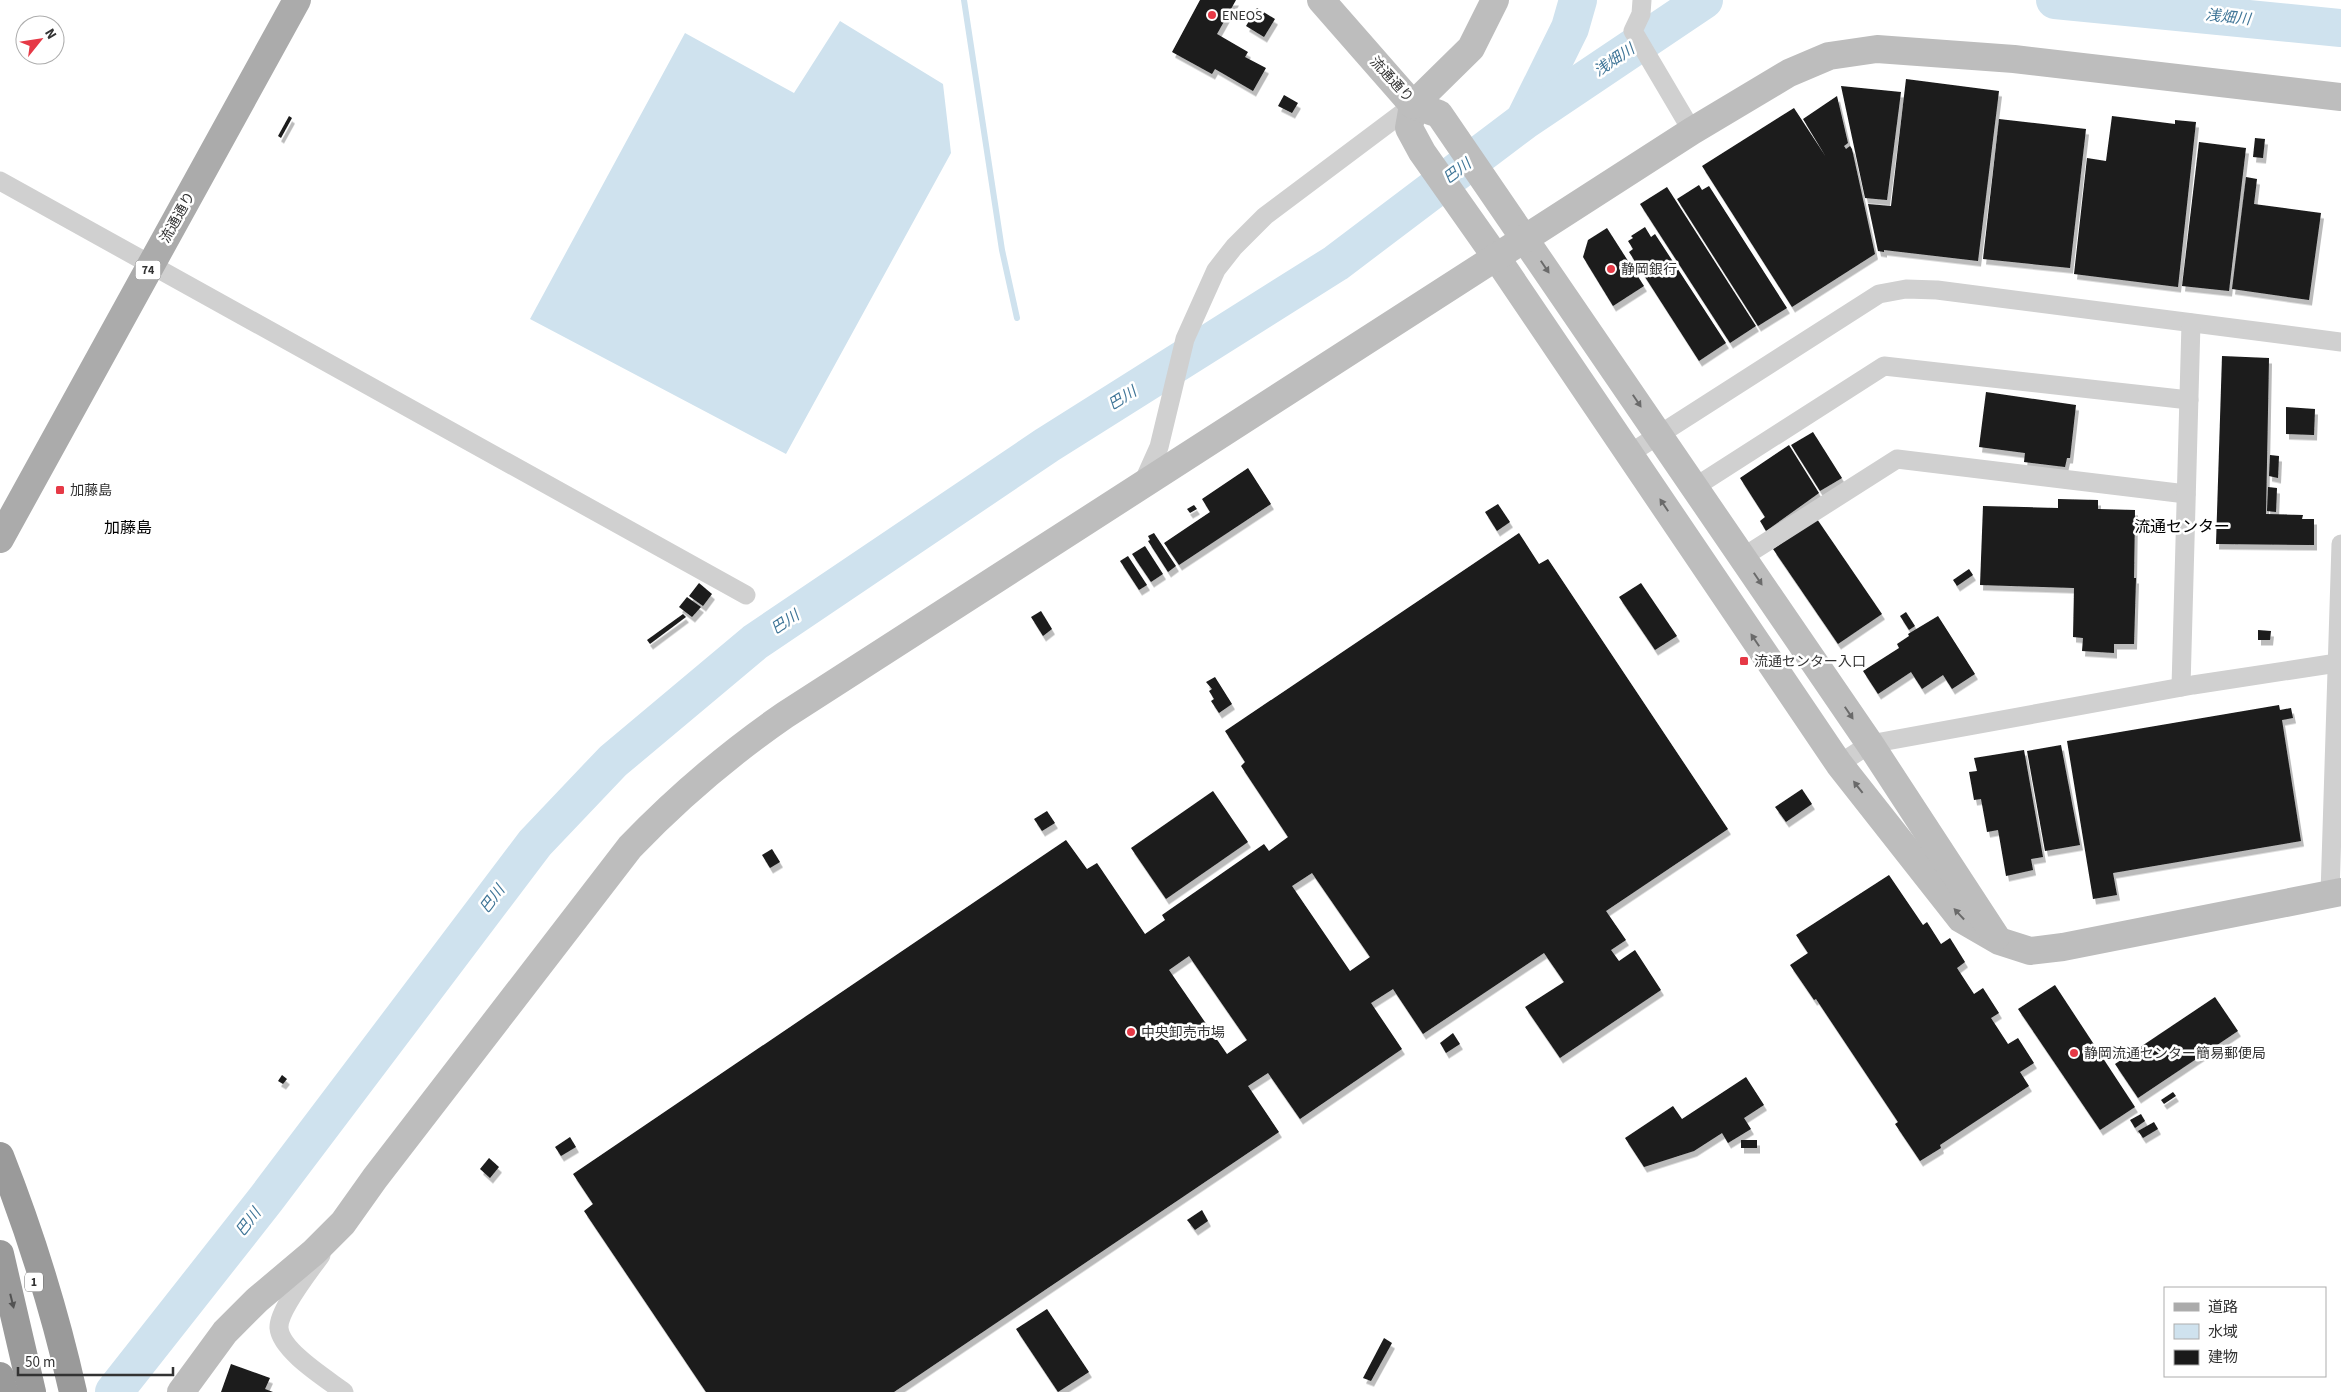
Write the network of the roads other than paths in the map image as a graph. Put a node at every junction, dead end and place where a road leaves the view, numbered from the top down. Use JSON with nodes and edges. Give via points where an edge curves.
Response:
{"nodes":[{"id":1,"x":297,"y":0,"type":"edge"},
{"id":2,"x":1321,"y":0,"type":"edge"},
{"id":3,"x":1495,"y":0,"type":"edge"},
{"id":4,"x":1642,"y":0,"type":"edge"},
{"id":5,"x":2341,"y":97,"type":"edge"},
{"id":6,"x":1413,"y":106,"type":"junction"},
{"id":7,"x":1692,"y":131,"type":"junction"},
{"id":8,"x":0,"y":181,"type":"edge"},
{"id":9,"x":1525,"y":238,"type":"junction"},
{"id":10,"x":1496,"y":257,"type":"junction"},
{"id":11,"x":151,"y":264,"type":"junction"},
{"id":12,"x":2191,"y":323,"type":"junction"},
{"id":13,"x":2341,"y":342,"type":"edge"},
{"id":14,"x":2189,"y":400,"type":"junction"},
{"id":15,"x":1659,"y":434,"type":"junction"},
{"id":16,"x":1629,"y":454,"type":"junction"},
{"id":17,"x":1141,"y":487,"type":"junction"},
{"id":18,"x":1695,"y":488,"type":"junction"},
{"id":19,"x":2186,"y":494,"type":"junction"},
{"id":20,"x":0,"y":539,"type":"edge"},
{"id":21,"x":2341,"y":544,"type":"edge"},
{"id":22,"x":1742,"y":557,"type":"junction"},
{"id":23,"x":746,"y":596,"type":"dead end"},
{"id":24,"x":2337,"y":663,"type":"junction"},
{"id":25,"x":2181,"y":687,"type":"junction"},
{"id":26,"x":1870,"y":744,"type":"junction"},
{"id":27,"x":1839,"y":764,"type":"junction"},
{"id":28,"x":2335,"y":893,"type":"edge"},
{"id":29,"x":1999,"y":941,"type":"junction"},
{"id":30,"x":0,"y":1156,"type":"edge"},
{"id":31,"x":343,"y":1223,"type":"junction"},
{"id":32,"x":0,"y":1254,"type":"edge"},
{"id":33,"x":57,"y":1358,"type":"junction"},
{"id":34,"x":0,"y":1376,"type":"edge"},
{"id":35,"x":4,"y":1392,"type":"edge"},
{"id":36,"x":32,"y":1392,"type":"edge"},
{"id":37,"x":56,"y":1392,"type":"edge"},
{"id":38,"x":73,"y":1392,"type":"edge"},
{"id":39,"x":181,"y":1392,"type":"edge"},
{"id":40,"x":344,"y":1392,"type":"edge"}],
"edges":[{"from":1,"to":11,"type":"main road","name":"流通通り","number":"74"},
{"from":2,"to":6,"type":"street","name":"流通通り"},
{"from":3,"to":6,"type":"street","name":"流通通り","via":[[1471,48]]},
{"from":4,"to":7,"type":"street","via":[[1641,14],[1634,31]]},
{"from":5,"to":7,"type":"street","via":[[2014,59],[1878,49],[1829,56],[1789,73]]},
{"from":6,"to":9,"type":"street","via":[[1439,114]]},
{"from":6,"to":10,"type":"street","via":[[1409,128],[1422,152]]},
{"from":6,"to":17,"type":"street","via":[[1265,216],[1216,270],[1185,339],[1159,447]]},
{"from":7,"to":9,"type":"street"},
{"from":8,"to":11,"type":"street"},
{"from":9,"to":10,"type":"street"},
{"from":9,"to":15,"type":"street","one_way":true},
{"from":10,"to":16,"type":"street"},
{"from":10,"to":17,"type":"street"},
{"from":11,"to":20,"type":"main road","name":"流通通り","number":"74"},
{"from":11,"to":23,"type":"street"},
{"from":12,"to":13,"type":"street"},
{"from":12,"to":14,"type":"street"},
{"from":12,"to":15,"type":"street","via":[[1937,290],[1906,289],[1879,294]]},
{"from":14,"to":18,"type":"street","via":[[1884,366]]},
{"from":14,"to":19,"type":"street"},
{"from":15,"to":16,"type":"street"},
{"from":15,"to":18,"type":"street"},
{"from":27,"to":16,"type":"street","one_way":true},
{"from":17,"to":31,"type":"street","via":[[785,715],[714,767],[663,812],[630,846]]},
{"from":18,"to":22,"type":"street"},
{"from":19,"to":22,"type":"street","via":[[1897,459]]},
{"from":19,"to":25,"type":"street"},
{"from":21,"to":24,"type":"street"},
{"from":22,"to":26,"type":"street","one_way":true},
{"from":24,"to":25,"type":"street"},
{"from":24,"to":28,"type":"street"},
{"from":25,"to":26,"type":"street"},
{"from":26,"to":27,"type":"street"},
{"from":26,"to":29,"type":"street"},
{"from":29,"to":27,"type":"street","one_way":true,"via":[[1962,919]]},
{"from":28,"to":29,"type":"street","via":[[2063,947],[2030,951]]},
{"from":30,"to":33,"type":"highway","number":"1","via":[[16,1198]]},
{"from":31,"to":39,"type":"street","via":[[225,1332]]},
{"from":31,"to":40,"type":"street","via":[[284,1312],[279,1328],[282,1338],[296,1354]]},
{"from":32,"to":36,"type":"highway","number":"1","one_way":true},
{"from":33,"to":37,"type":"highway","number":"1"},
{"from":33,"to":38,"type":"highway","number":"1"},
{"from":34,"to":35,"type":"highway"}]}
